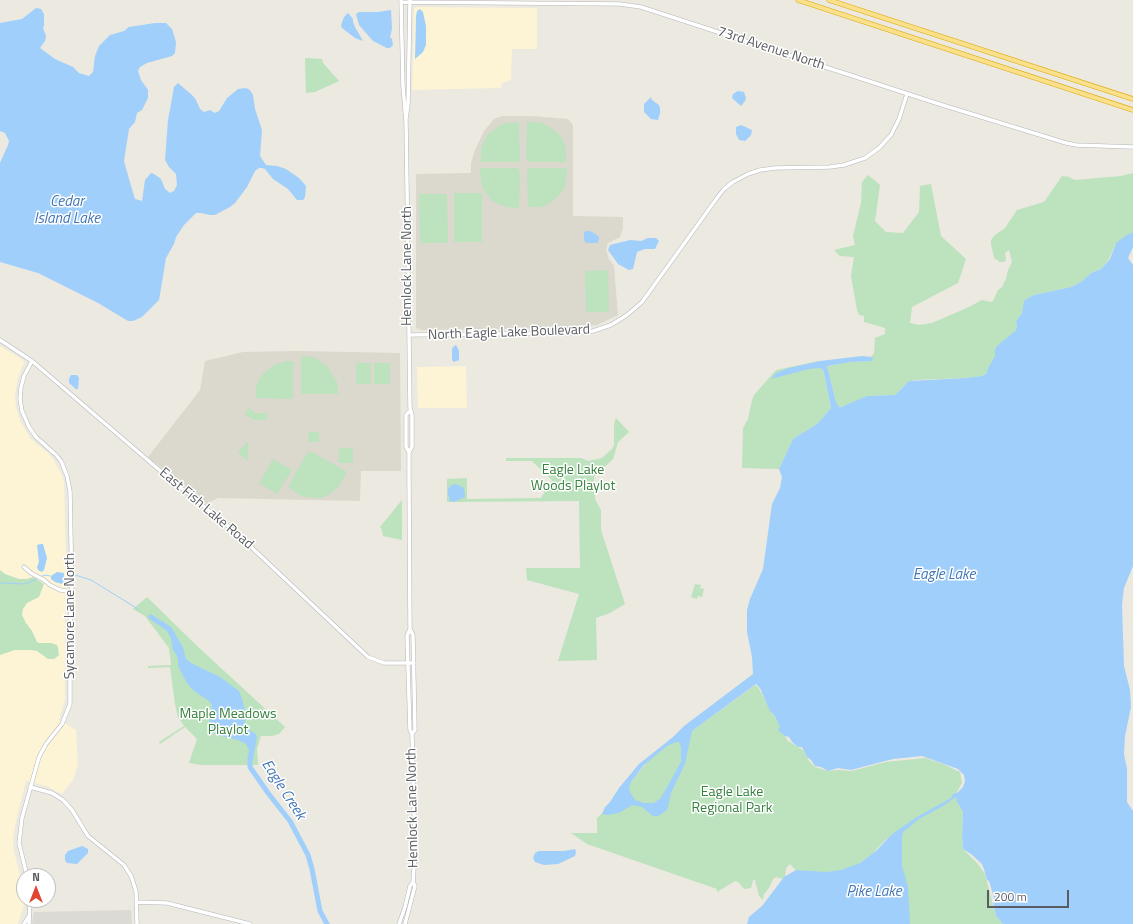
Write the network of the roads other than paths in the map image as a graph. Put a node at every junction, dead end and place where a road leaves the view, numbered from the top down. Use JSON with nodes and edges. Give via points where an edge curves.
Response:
{"nodes":[{"id":1,"x":798,"y":0,"type":"edge"},
{"id":2,"x":829,"y":0,"type":"edge"},
{"id":3,"x":401,"y":1,"type":"edge"},
{"id":4,"x":410,"y":1,"type":"edge"},
{"id":5,"x":907,"y":94,"type":"junction"},
{"id":6,"x":1132,"y":99,"type":"edge"},
{"id":7,"x":1133,"y":111,"type":"edge"},
{"id":8,"x":406,"y":120,"type":"junction"},
{"id":9,"x":1133,"y":147,"type":"edge"},
{"id":10,"x":409,"y":335,"type":"junction"},
{"id":11,"x":0,"y":340,"type":"edge"},
{"id":12,"x":32,"y":362,"type":"junction"},
{"id":13,"x":24,"y":567,"type":"dead end"},
{"id":14,"x":72,"y":592,"type":"junction"},
{"id":15,"x":410,"y":629,"type":"junction"},
{"id":16,"x":408,"y":663,"type":"junction"},
{"id":17,"x":414,"y":663,"type":"junction"},
{"id":18,"x":412,"y":734,"type":"junction"},
{"id":19,"x":30,"y":787,"type":"junction"},
{"id":20,"x":25,"y":868,"type":"edge"},
{"id":21,"x":413,"y":882,"type":"junction"},
{"id":22,"x":137,"y":902,"type":"junction"},
{"id":23,"x":30,"y":908,"type":"edge"},
{"id":24,"x":29,"y":916,"type":"junction"},
{"id":25,"x":24,"y":924,"type":"edge"},
{"id":26,"x":29,"y":924,"type":"edge"},
{"id":27,"x":137,"y":924,"type":"edge"},
{"id":28,"x":250,"y":924,"type":"edge"},
{"id":29,"x":399,"y":924,"type":"edge"},
{"id":30,"x":405,"y":924,"type":"edge"}],
"edges":[{"from":1,"to":7,"type":"highway"},
{"from":2,"to":6,"type":"highway"},
{"from":3,"to":4,"type":"street","name":"73rd Avenue North"},
{"from":3,"to":8,"type":"street","name":"Hemlock Lane North"},
{"from":4,"to":5,"type":"street","name":"73rd Avenue North","via":[[641,6]]},
{"from":4,"to":8,"type":"street","name":"Hemlock Lane North"},
{"from":5,"to":9,"type":"street","name":"73rd Avenue North","via":[[1066,143]]},
{"from":5,"to":10,"type":"street","name":"North Eagle Lake Boulevard","via":[[891,136],[864,158],[830,167],[760,170],[748,174],[724,189],[642,302],[627,316],[611,325],[579,333]]},
{"from":8,"to":10,"type":"street","name":"Hemlock Lane North"},
{"from":10,"to":15,"type":"street","name":"Hemlock Lane North","via":[[410,411],[406,415],[406,447],[409,452]]},
{"from":11,"to":12,"type":"street","name":"East Fish Lake Road"},
{"from":12,"to":14,"type":"street","name":"Sycamore Lane North","via":[[22,382],[22,411],[32,432],[61,461],[67,476],[70,491]]},
{"from":12,"to":16,"type":"street","name":"East Fish Lake Road","via":[[233,530],[368,657],[384,663]]},
{"from":13,"to":14,"type":"street","via":[[50,585]]},
{"from":14,"to":19,"type":"street","name":"Sycamore Lane North","via":[[69,709],[62,724],[42,750]]},
{"from":15,"to":16,"type":"street","name":"Hemlock Lane North","via":[[407,636]]},
{"from":15,"to":17,"type":"street","name":"Hemlock Lane North","via":[[413,635]]},
{"from":16,"to":17,"type":"street","name":"East Fish Lake Road"},
{"from":16,"to":18,"type":"street","name":"Hemlock Lane North"},
{"from":17,"to":18,"type":"street","name":"Hemlock Lane North","via":[[415,730]]},
{"from":18,"to":21,"type":"street","name":"Hemlock Lane North","via":[[415,852]]},
{"from":19,"to":20,"type":"street","name":"Sycamore Lane North","via":[[19,835]]},
{"from":19,"to":22,"type":"street","via":[[52,793],[63,800],[88,836],[124,865],[134,882]]},
{"from":21,"to":29,"type":"street","name":"Hemlock Lane North"},
{"from":21,"to":30,"type":"street","name":"Hemlock Lane North","via":[[415,886]]},
{"from":22,"to":27,"type":"street"},
{"from":22,"to":28,"type":"street","via":[[167,903]]},
{"from":23,"to":24,"type":"street"},
{"from":24,"to":25,"type":"street"},
{"from":24,"to":26,"type":"street"}]}
